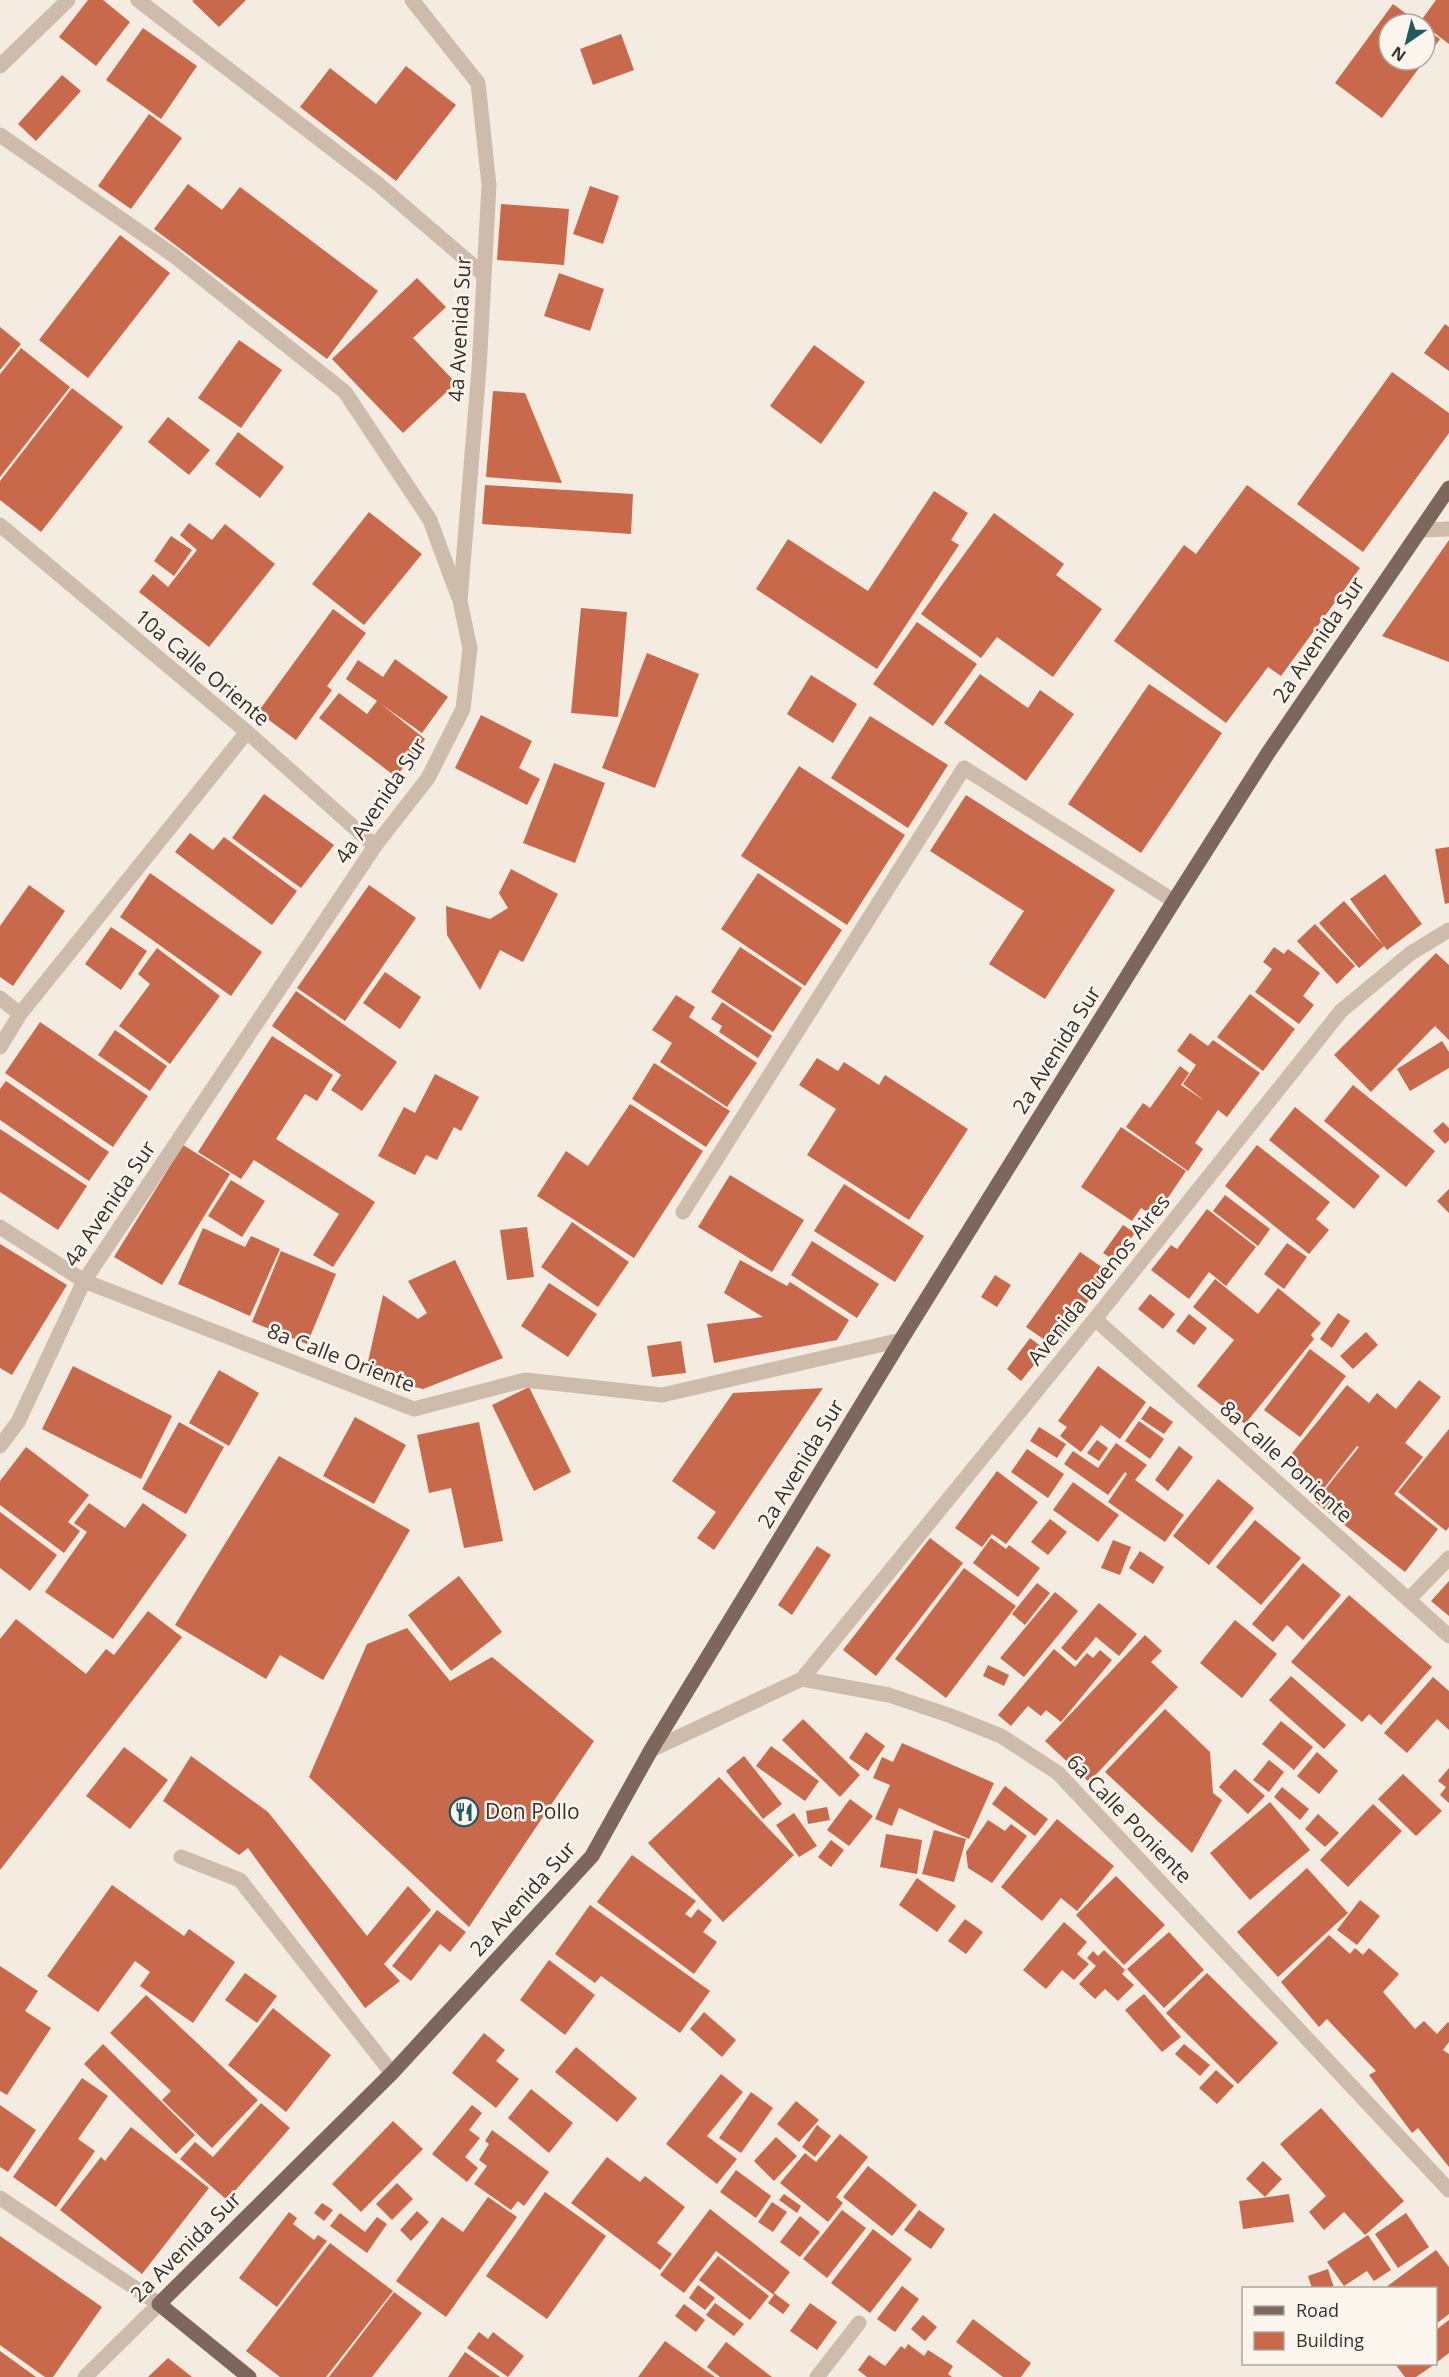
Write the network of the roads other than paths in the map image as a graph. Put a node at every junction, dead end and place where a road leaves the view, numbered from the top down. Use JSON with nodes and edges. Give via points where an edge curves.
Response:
{"nodes":[{"id":1,"x":68,"y":0,"type":"edge"},
{"id":2,"x":138,"y":0,"type":"edge"},
{"id":3,"x":412,"y":0,"type":"edge"},
{"id":4,"x":0,"y":66,"type":"edge"},
{"id":5,"x":0,"y":135,"type":"edge"},
{"id":6,"x":484,"y":275,"type":"junction"},
{"id":7,"x":1449,"y":488,"type":"edge"},
{"id":8,"x":0,"y":525,"type":"edge"},
{"id":9,"x":1449,"y":529,"type":"edge"},
{"id":10,"x":1420,"y":530,"type":"junction"},
{"id":11,"x":460,"y":601,"type":"junction"},
{"id":12,"x":247,"y":732,"type":"junction"},
{"id":13,"x":375,"y":846,"type":"junction"},
{"id":14,"x":1174,"y":902,"type":"junction"},
{"id":15,"x":1449,"y":930,"type":"edge"},
{"id":16,"x":0,"y":998,"type":"edge"},
{"id":17,"x":20,"y":1014,"type":"junction"},
{"id":18,"x":0,"y":1047,"type":"edge"},
{"id":19,"x":683,"y":1212,"type":"dead end"},
{"id":20,"x":0,"y":1227,"type":"edge"},
{"id":21,"x":84,"y":1281,"type":"junction"},
{"id":22,"x":1095,"y":1319,"type":"junction"},
{"id":23,"x":901,"y":1340,"type":"junction"},
{"id":24,"x":0,"y":1446,"type":"edge"},
{"id":25,"x":1449,"y":1558,"type":"edge"},
{"id":26,"x":1408,"y":1600,"type":"junction"},
{"id":27,"x":1449,"y":1636,"type":"edge"},
{"id":28,"x":802,"y":1679,"type":"junction"},
{"id":29,"x":651,"y":1750,"type":"junction"},
{"id":30,"x":181,"y":1857,"type":"dead end"},
{"id":31,"x":392,"y":2073,"type":"junction"},
{"id":32,"x":1449,"y":2190,"type":"edge"},
{"id":33,"x":0,"y":2198,"type":"edge"},
{"id":34,"x":159,"y":2304,"type":"junction"},
{"id":35,"x":859,"y":2323,"type":"dead end"},
{"id":36,"x":85,"y":2377,"type":"edge"},
{"id":37,"x":249,"y":2377,"type":"edge"},
{"id":38,"x":816,"y":2377,"type":"edge"}],
"edges":[{"from":1,"to":4,"type":"street"},
{"from":2,"to":6,"type":"street","via":[[378,184]]},
{"from":3,"to":6,"type":"street","name":"4a Avenida Sur","via":[[478,83],[489,185]]},
{"from":5,"to":11,"type":"street","via":[[173,255],[345,392],[430,520]]},
{"from":6,"to":11,"type":"street","name":"4a Avenida Sur"},
{"from":7,"to":10,"type":"main road","name":"2a Avenida Sur"},
{"from":8,"to":12,"type":"street","name":"10a Calle Oriente"},
{"from":9,"to":10,"type":"street"},
{"from":10,"to":14,"type":"main road","name":"2a Avenida Sur","via":[[1268,753]]},
{"from":11,"to":13,"type":"street","name":"4a Avenida Sur","via":[[470,648],[464,709],[428,778]]},
{"from":12,"to":13,"type":"street","name":"10a Calle Oriente"},
{"from":12,"to":17,"type":"street"},
{"from":13,"to":21,"type":"street","name":"4a Avenida Sur"},
{"from":14,"to":19,"type":"street","via":[[964,768]]},
{"from":14,"to":23,"type":"main road","name":"2a Avenida Sur"},
{"from":15,"to":22,"type":"street","name":"Avenida Buenos Aires","via":[[1411,953],[1341,1011]]},
{"from":16,"to":17,"type":"street"},
{"from":17,"to":18,"type":"street"},
{"from":20,"to":21,"type":"street","name":"8a Calle Oriente"},
{"from":21,"to":23,"type":"street","name":"8a Calle Oriente","via":[[414,1409],[525,1380],[662,1395]]},
{"from":21,"to":24,"type":"street","name":"4a Avenida Sur","via":[[18,1422]]},
{"from":22,"to":26,"type":"street","name":"8a Calle Poniente"},
{"from":22,"to":28,"type":"street","name":"Avenida Buenos Aires"},
{"from":23,"to":29,"type":"main road","name":"2a Avenida Sur"},
{"from":25,"to":26,"type":"street"},
{"from":26,"to":27,"type":"street","name":"8a Calle Poniente"},
{"from":28,"to":29,"type":"street"},
{"from":28,"to":32,"type":"street","name":"6a Calle Poniente","via":[[889,1695],[951,1716],[1001,1736],[1058,1773]]},
{"from":29,"to":31,"type":"main road","name":"2a Avenida Sur","via":[[592,1856]]},
{"from":30,"to":31,"type":"street","via":[[240,1880]]},
{"from":31,"to":34,"type":"main road","name":"2a Avenida Sur"},
{"from":33,"to":34,"type":"street"},
{"from":34,"to":36,"type":"street","name":"2a Avenida Sur"},
{"from":34,"to":37,"type":"main road"},
{"from":35,"to":38,"type":"street"}]}
